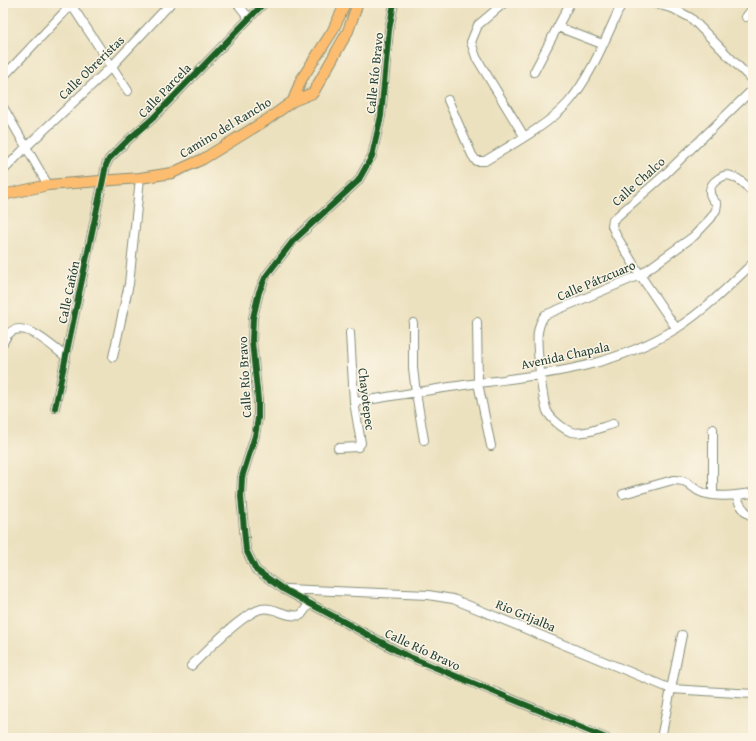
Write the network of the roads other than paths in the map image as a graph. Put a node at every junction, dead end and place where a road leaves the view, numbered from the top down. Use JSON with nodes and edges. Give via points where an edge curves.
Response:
{"nodes":[{"id":1,"x":171,"y":3,"type":"edge"},
{"id":2,"x":237,"y":3,"type":"edge"},
{"id":3,"x":264,"y":3,"type":"edge"},
{"id":4,"x":345,"y":3,"type":"edge"},
{"id":5,"x":358,"y":3,"type":"edge"},
{"id":6,"x":394,"y":3,"type":"edge"},
{"id":7,"x":504,"y":3,"type":"edge"},
{"id":8,"x":570,"y":3,"type":"edge"},
{"id":9,"x":622,"y":3,"type":"edge"},
{"id":10,"x":653,"y":3,"type":"edge"},
{"id":11,"x":71,"y":4,"type":"edge"},
{"id":12,"x":753,"y":8,"type":"edge"},
{"id":13,"x":746,"y":17,"type":"dead end"},
{"id":14,"x":249,"y":18,"type":"junction"},
{"id":15,"x":558,"y":27,"type":"junction"},
{"id":16,"x":602,"y":44,"type":"junction"},
{"id":17,"x":112,"y":66,"type":"junction"},
{"id":18,"x":534,"y":72,"type":"dead end"},
{"id":19,"x":3,"y":77,"type":"edge"},
{"id":20,"x":753,"y":81,"type":"edge"},
{"id":21,"x":753,"y":89,"type":"edge"},
{"id":22,"x":128,"y":91,"type":"dead end"},
{"id":23,"x":448,"y":100,"type":"dead end"},
{"id":24,"x":293,"y":101,"type":"junction"},
{"id":25,"x":3,"y":107,"type":"edge"},
{"id":26,"x":524,"y":136,"type":"junction"},
{"id":27,"x":26,"y":147,"type":"junction"},
{"id":28,"x":3,"y":171,"type":"edge"},
{"id":29,"x":140,"y":178,"type":"junction"},
{"id":30,"x":103,"y":180,"type":"junction"},
{"id":31,"x":48,"y":184,"type":"junction"},
{"id":32,"x":753,"y":193,"type":"edge"},
{"id":33,"x":3,"y":195,"type":"edge"},
{"id":34,"x":753,"y":263,"type":"edge"},
{"id":35,"x":640,"y":275,"type":"junction"},
{"id":36,"x":477,"y":322,"type":"dead end"},
{"id":37,"x":413,"y":323,"type":"dead end"},
{"id":38,"x":676,"y":328,"type":"junction"},
{"id":39,"x":350,"y":333,"type":"dead end"},
{"id":40,"x":3,"y":344,"type":"edge"},
{"id":41,"x":113,"y":356,"type":"dead end"},
{"id":42,"x":66,"y":357,"type":"junction"},
{"id":43,"x":541,"y":375,"type":"junction"},
{"id":44,"x":478,"y":383,"type":"junction"},
{"id":45,"x":416,"y":393,"type":"junction"},
{"id":46,"x":354,"y":402,"type":"junction"},
{"id":47,"x":55,"y":408,"type":"dead end"},
{"id":48,"x":613,"y":424,"type":"dead end"},
{"id":49,"x":713,"y":429,"type":"dead end"},
{"id":50,"x":424,"y":440,"type":"dead end"},
{"id":51,"x":491,"y":446,"type":"dead end"},
{"id":52,"x":338,"y":448,"type":"dead end"},
{"id":53,"x":753,"y":493,"type":"edge"},
{"id":54,"x":623,"y":494,"type":"dead end"},
{"id":55,"x":713,"y":495,"type":"junction"},
{"id":56,"x":736,"y":495,"type":"junction"},
{"id":57,"x":753,"y":517,"type":"edge"},
{"id":58,"x":283,"y":589,"type":"junction"},
{"id":59,"x":310,"y":603,"type":"junction"},
{"id":60,"x":682,"y":636,"type":"dead end"},
{"id":61,"x":191,"y":666,"type":"dead end"},
{"id":62,"x":671,"y":689,"type":"junction"},
{"id":63,"x":753,"y":694,"type":"edge"},
{"id":64,"x":606,"y":738,"type":"edge"},
{"id":65,"x":661,"y":738,"type":"edge"}],
"edges":[{"from":1,"to":17,"type":"street","name":"Calle Obreristas"},
{"from":2,"to":14,"type":"street"},
{"from":3,"to":14,"type":"street","name":"Calle Parcela"},
{"from":4,"to":24,"type":"main road","via":[[332,32],[301,80]]},
{"from":5,"to":24,"type":"main road","name":"Camino del Rancho","via":[[348,30],[313,93]]},
{"from":6,"to":58,"type":"street","name":"Calle Río Bravo","via":[[381,116],[372,156],[358,181],[293,241],[277,260],[259,292],[253,318],[252,341],[258,418],[242,477],[241,497],[246,550],[256,570]]},
{"from":7,"to":26,"type":"street","via":[[478,25],[471,42],[476,57]]},
{"from":8,"to":15,"type":"street"},
{"from":9,"to":16,"type":"street"},
{"from":10,"to":20,"type":"street","via":[[674,9],[691,18]]},
{"from":11,"to":17,"type":"street"},
{"from":11,"to":19,"type":"street"},
{"from":12,"to":13,"type":"street"},
{"from":14,"to":30,"type":"street","name":"Calle Parcela","via":[[152,119],[109,159]]},
{"from":15,"to":16,"type":"street"},
{"from":15,"to":18,"type":"street"},
{"from":16,"to":26,"type":"street","via":[[577,91],[567,104]]},
{"from":17,"to":22,"type":"street"},
{"from":17,"to":27,"type":"street","name":"Calle Obreristas"},
{"from":21,"to":35,"type":"street","name":"Calle Chalco","via":[[661,178],[613,220],[612,226],[616,235]]},
{"from":23,"to":26,"type":"street","via":[[476,161],[485,161]]},
{"from":24,"to":29,"type":"main road","name":"Camino del Rancho","via":[[203,159],[172,173]]},
{"from":25,"to":27,"type":"street"},
{"from":27,"to":28,"type":"street","name":"Calle Obreristas"},
{"from":27,"to":31,"type":"street"},
{"from":29,"to":30,"type":"main road","name":"Camino del Rancho"},
{"from":29,"to":41,"type":"street","via":[[129,284]]},
{"from":30,"to":31,"type":"main road","name":"Camino del Rancho"},
{"from":30,"to":42,"type":"street","name":"Calle Cañón"},
{"from":31,"to":33,"type":"main road","name":"Camino del Rancho"},
{"from":32,"to":35,"type":"street","name":"Calle Pátzcuaro","via":[[741,180],[730,175],[722,177],[712,185],[710,191],[716,204],[716,210],[711,218],[694,236]]},
{"from":34,"to":38,"type":"street","name":"Avenida Chapala","via":[[709,305]]},
{"from":35,"to":38,"type":"street","name":"Calle Chalco"},
{"from":35,"to":43,"type":"street","name":"Calle Pátzcuaro","via":[[545,315],[538,332]]},
{"from":36,"to":44,"type":"street"},
{"from":37,"to":45,"type":"street","via":[[412,354]]},
{"from":38,"to":43,"type":"street","name":"Avenida Chapala","via":[[618,356]]},
{"from":39,"to":46,"type":"street","name":"Chayotepec"},
{"from":40,"to":42,"type":"street","via":[[9,333],[23,329],[33,332]]},
{"from":42,"to":47,"type":"street","name":"Calle Cañón"},
{"from":43,"to":44,"type":"street","name":"Avenida Chapala"},
{"from":43,"to":48,"type":"street","name":"Calle Pátzcuaro","via":[[547,411],[556,422],[571,432],[583,432]]},
{"from":44,"to":45,"type":"street","name":"Avenida Chapala"},
{"from":44,"to":51,"type":"street"},
{"from":45,"to":46,"type":"street","name":"Avenida Chapala"},
{"from":45,"to":50,"type":"street"},
{"from":46,"to":52,"type":"street","name":"Chayotepec","via":[[361,443],[354,448]]},
{"from":49,"to":55,"type":"street"},
{"from":53,"to":56,"type":"street"},
{"from":54,"to":55,"type":"street","via":[[681,480],[690,483],[698,491]]},
{"from":55,"to":56,"type":"street"},
{"from":56,"to":57,"type":"street","via":[[739,504]]},
{"from":58,"to":59,"type":"street","name":"Calle Río Bravo"},
{"from":58,"to":62,"type":"street","name":"Rio Grijalba","via":[[453,599]]},
{"from":59,"to":61,"type":"street","via":[[301,615],[294,616],[271,608],[261,609],[228,630]]},
{"from":59,"to":64,"type":"street","name":"Calle Río Bravo","via":[[405,655]]},
{"from":60,"to":62,"type":"street"},
{"from":62,"to":63,"type":"street","name":"Rio Grijalba"},
{"from":62,"to":65,"type":"street"}]}
